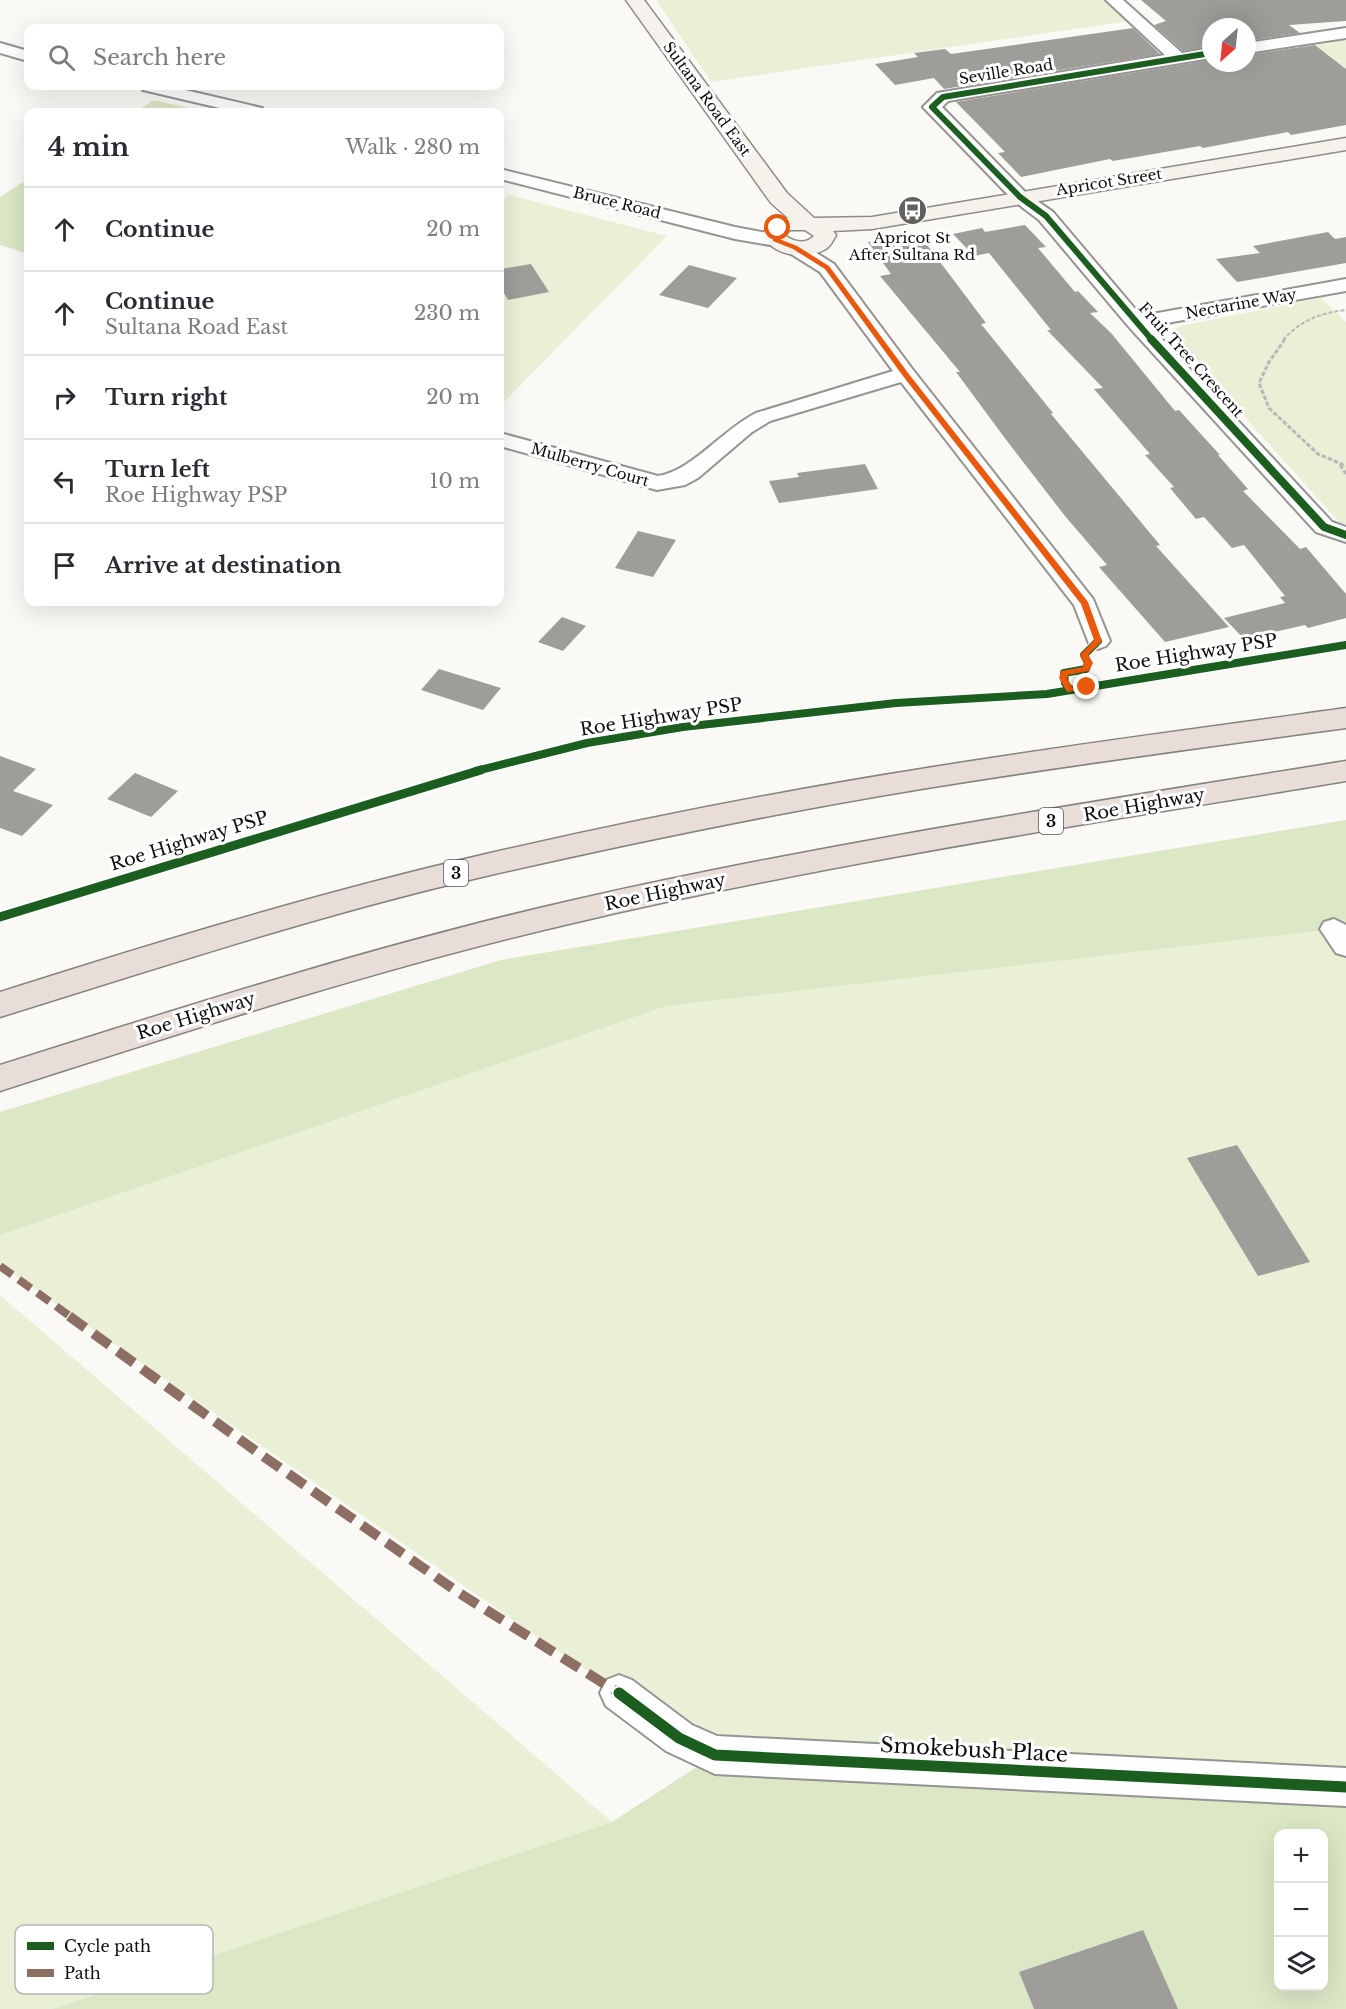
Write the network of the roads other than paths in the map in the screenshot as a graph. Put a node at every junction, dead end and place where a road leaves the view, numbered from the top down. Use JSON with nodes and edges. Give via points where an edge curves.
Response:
{"nodes":[{"id":1,"x":635,"y":0,"type":"edge"},
{"id":2,"x":1114,"y":0,"type":"edge"},
{"id":3,"x":1346,"y":33,"type":"edge"},
{"id":4,"x":1256,"y":47,"type":"edge"},
{"id":5,"x":0,"y":48,"type":"edge"},
{"id":6,"x":1202,"y":54,"type":"edge"},
{"id":7,"x":24,"y":55,"type":"edge"},
{"id":8,"x":1178,"y":58,"type":"junction"},
{"id":9,"x":165,"y":90,"type":"edge"},
{"id":10,"x":239,"y":108,"type":"edge"},
{"id":11,"x":1346,"y":144,"type":"edge"},
{"id":12,"x":504,"y":175,"type":"edge"},
{"id":13,"x":1020,"y":197,"type":"junction"},
{"id":14,"x":779,"y":198,"type":"junction"},
{"id":15,"x":816,"y":232,"type":"junction"},
{"id":16,"x":783,"y":235,"type":"junction"},
{"id":17,"x":827,"y":268,"type":"junction"},
{"id":18,"x":1336,"y":287,"type":"edge"},
{"id":19,"x":1346,"y":308,"type":"edge"},
{"id":20,"x":1136,"y":323,"type":"junction"},
{"id":21,"x":906,"y":374,"type":"junction"},
{"id":22,"x":504,"y":440,"type":"edge"},
{"id":23,"x":1346,"y":535,"type":"edge"},
{"id":24,"x":1098,"y":641,"type":"dead end"},
{"id":25,"x":1346,"y":718,"type":"edge"},
{"id":26,"x":1346,"y":771,"type":"edge"},
{"id":27,"x":0,"y":1005,"type":"edge"},
{"id":28,"x":0,"y":1078,"type":"edge"},
{"id":29,"x":619,"y":1693,"type":"dead end"},
{"id":30,"x":1346,"y":1787,"type":"edge"}],
"edges":[{"from":1,"to":14,"type":"street","name":"Sultana Road East"},
{"from":2,"to":8,"type":"street"},
{"from":3,"to":4,"type":"street"},
{"from":5,"to":7,"type":"street"},
{"from":6,"to":8,"type":"street","name":"Seville Road"},
{"from":8,"to":13,"type":"street","name":"Seville Road","via":[[943,97],[932,107]]},
{"from":9,"to":10,"type":"street"},
{"from":11,"to":13,"type":"street","name":"Apricot Street"},
{"from":12,"to":16,"type":"street","name":"Bruce Road","via":[[735,233]]},
{"from":13,"to":15,"type":"street","name":"Apricot Street"},
{"from":13,"to":20,"type":"street","name":"Fruit Tree Crescent","via":[[1047,216]]},
{"from":14,"to":15,"type":"street","name":"Sultana Road East"},
{"from":14,"to":16,"type":"street","name":"Sultana Road East"},
{"from":15,"to":16,"type":"street","name":"Apricot Street"},
{"from":15,"to":17,"type":"street"},
{"from":16,"to":17,"type":"street"},
{"from":17,"to":21,"type":"street"},
{"from":18,"to":19,"type":"street"},
{"from":18,"to":20,"type":"street","name":"Nectarine Way"},
{"from":20,"to":23,"type":"street","name":"Fruit Tree Crescent","via":[[1324,527]]},
{"from":21,"to":22,"type":"street","name":"Mulberry Court","via":[[763,417],[744,427],[690,474],[677,480],[637,480]]},
{"from":21,"to":24,"type":"street","via":[[1085,604]]},
{"from":25,"to":27,"type":"highway","number":"3","via":[[921,779],[550,850],[184,946]]},
{"from":26,"to":28,"type":"highway","name":"Roe Highway","number":"3","via":[[756,872],[572,912],[382,959]]},
{"from":29,"to":30,"type":"street","name":"Smokebush Place","via":[[680,1738],[715,1755]]}]}
